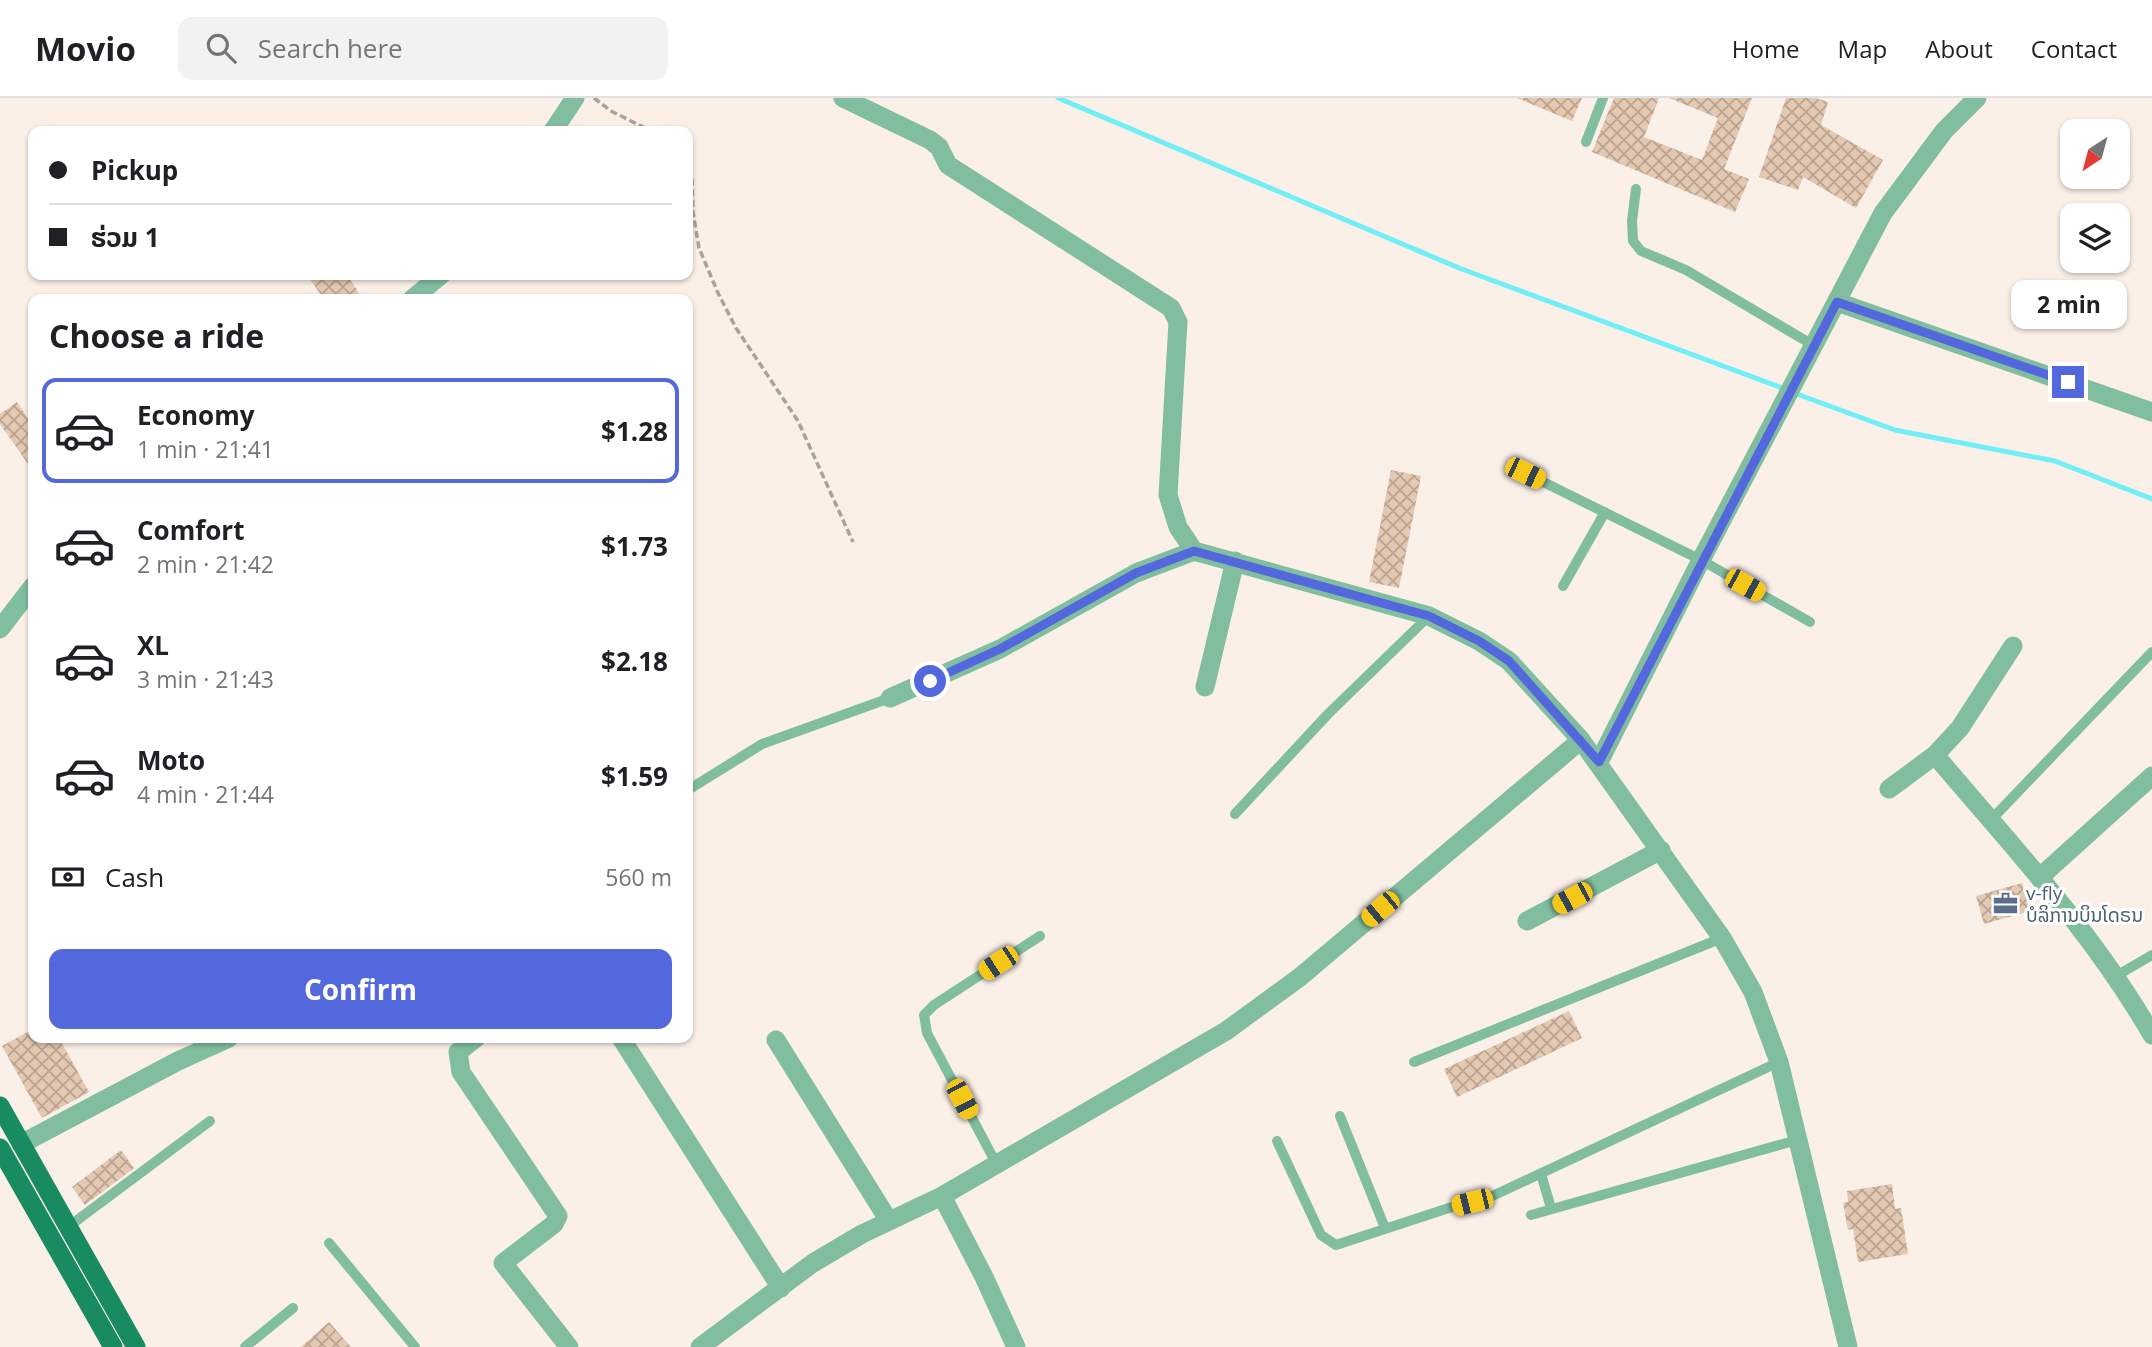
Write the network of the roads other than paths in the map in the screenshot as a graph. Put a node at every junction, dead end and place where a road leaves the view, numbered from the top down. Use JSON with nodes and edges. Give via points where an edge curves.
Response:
{"nodes":[{"id":1,"x":575,"y":98,"type":"edge"},
{"id":2,"x":843,"y":98,"type":"edge"},
{"id":3,"x":1602,"y":98,"type":"edge"},
{"id":4,"x":1977,"y":98,"type":"edge"},
{"id":5,"x":556,"y":126,"type":"edge"},
{"id":6,"x":1586,"y":142,"type":"dead end"},
{"id":7,"x":1636,"y":189,"type":"dead end"},
{"id":8,"x":436,"y":280,"type":"edge"},
{"id":9,"x":419,"y":294,"type":"edge"},
{"id":10,"x":1837,"y":302,"type":"junction"},
{"id":11,"x":1809,"y":354,"type":"junction"},
{"id":12,"x":2152,"y":412,"type":"edge"},
{"id":13,"x":1525,"y":473,"type":"dead end"},
{"id":14,"x":1605,"y":512,"type":"junction"},
{"id":15,"x":1194,"y":551,"type":"junction"},
{"id":16,"x":1701,"y":560,"type":"junction"},
{"id":17,"x":1235,"y":561,"type":"junction"},
{"id":18,"x":1563,"y":586,"type":"dead end"},
{"id":19,"x":28,"y":592,"type":"edge"},
{"id":20,"x":1429,"y":616,"type":"junction"},
{"id":21,"x":1810,"y":622,"type":"dead end"},
{"id":22,"x":0,"y":628,"type":"edge"},
{"id":23,"x":2013,"y":646,"type":"dead end"},
{"id":24,"x":2152,"y":652,"type":"edge"},
{"id":25,"x":1205,"y":687,"type":"dead end"},
{"id":26,"x":890,"y":698,"type":"joint"},
{"id":27,"x":1581,"y":740,"type":"junction"},
{"id":28,"x":1935,"y":755,"type":"junction"},
{"id":29,"x":1599,"y":762,"type":"junction"},
{"id":30,"x":2152,"y":776,"type":"edge"},
{"id":31,"x":693,"y":787,"type":"edge"},
{"id":32,"x":1889,"y":789,"type":"dead end"},
{"id":33,"x":1234,"y":814,"type":"dead end"},
{"id":34,"x":1990,"y":821,"type":"junction"},
{"id":35,"x":1661,"y":850,"type":"junction"},
{"id":36,"x":2040,"y":877,"type":"junction"},
{"id":37,"x":1527,"y":921,"type":"dead end"},
{"id":38,"x":1040,"y":936,"type":"dead end"},
{"id":39,"x":1722,"y":938,"type":"junction"},
{"id":40,"x":2152,"y":955,"type":"edge"},
{"id":41,"x":2116,"y":976,"type":"junction"},
{"id":42,"x":2152,"y":1035,"type":"edge"},
{"id":43,"x":776,"y":1040,"type":"dead end"},
{"id":44,"x":218,"y":1043,"type":"edge"},
{"id":45,"x":469,"y":1043,"type":"edge"},
{"id":46,"x":624,"y":1043,"type":"edge"},
{"id":47,"x":1414,"y":1062,"type":"dead end"},
{"id":48,"x":1779,"y":1062,"type":"junction"},
{"id":49,"x":2,"y":1114,"type":"edge"},
{"id":50,"x":1340,"y":1116,"type":"dead end"},
{"id":51,"x":210,"y":1121,"type":"dead end"},
{"id":52,"x":1797,"y":1140,"type":"junction"},
{"id":53,"x":1277,"y":1141,"type":"dead end"},
{"id":54,"x":21,"y":1144,"type":"junction"},
{"id":55,"x":0,"y":1148,"type":"edge"},
{"id":56,"x":997,"y":1165,"type":"junction"},
{"id":57,"x":1541,"y":1174,"type":"junction"},
{"id":58,"x":942,"y":1196,"type":"junction"},
{"id":59,"x":1551,"y":1208,"type":"junction"},
{"id":60,"x":1531,"y":1214,"type":"dead end"},
{"id":61,"x":889,"y":1221,"type":"junction"},
{"id":62,"x":68,"y":1227,"type":"junction"},
{"id":63,"x":1385,"y":1228,"type":"junction"},
{"id":64,"x":330,"y":1243,"type":"dead end"},
{"id":65,"x":780,"y":1288,"type":"junction"},
{"id":66,"x":293,"y":1308,"type":"dead end"},
{"id":67,"x":113,"y":1347,"type":"edge"},
{"id":68,"x":136,"y":1347,"type":"edge"},
{"id":69,"x":245,"y":1347,"type":"edge"},
{"id":70,"x":415,"y":1347,"type":"edge"},
{"id":71,"x":569,"y":1347,"type":"edge"},
{"id":72,"x":700,"y":1347,"type":"edge"},
{"id":73,"x":1016,"y":1347,"type":"edge"},
{"id":74,"x":1848,"y":1347,"type":"edge"}],
"edges":[{"from":1,"to":5,"type":"street"},
{"from":2,"to":15,"type":"street","via":[[930,139],[948,165],[1171,308],[1178,322],[1168,495],[1178,527]]},
{"from":3,"to":6,"type":"lane"},
{"from":4,"to":10,"type":"street","via":[[1944,131],[1883,213]]},
{"from":7,"to":11,"type":"lane","via":[[1633,241],[1641,251],[1686,270]]},
{"from":8,"to":9,"type":"street"},
{"from":10,"to":11,"type":"street"},
{"from":10,"to":12,"type":"street"},
{"from":11,"to":16,"type":"street"},
{"from":13,"to":14,"type":"lane"},
{"from":14,"to":16,"type":"lane"},
{"from":14,"to":18,"type":"lane"},
{"from":15,"to":17,"type":"street"},
{"from":15,"to":26,"type":"street","via":[[1136,573],[1000,649]]},
{"from":16,"to":21,"type":"lane"},
{"from":16,"to":29,"type":"street"},
{"from":17,"to":20,"type":"street"},
{"from":17,"to":25,"type":"street"},
{"from":19,"to":22,"type":"street"},
{"from":20,"to":27,"type":"street","via":[[1509,661]]},
{"from":20,"to":33,"type":"lane"},
{"from":23,"to":28,"type":"street","via":[[1960,728]]},
{"from":24,"to":34,"type":"lane"},
{"from":26,"to":31,"type":"lane","via":[[762,744]]},
{"from":27,"to":29,"type":"street"},
{"from":27,"to":56,"type":"street","via":[[1300,977],[1226,1031]]},
{"from":28,"to":32,"type":"street"},
{"from":28,"to":34,"type":"street"},
{"from":29,"to":35,"type":"street"},
{"from":30,"to":36,"type":"street"},
{"from":34,"to":36,"type":"street"},
{"from":35,"to":37,"type":"street"},
{"from":35,"to":39,"type":"street"},
{"from":36,"to":41,"type":"street"},
{"from":38,"to":56,"type":"lane","via":[[924,1015],[927,1033]]},
{"from":39,"to":47,"type":"lane"},
{"from":39,"to":48,"type":"street","via":[[1753,992]]},
{"from":40,"to":41,"type":"lane"},
{"from":41,"to":42,"type":"street"},
{"from":43,"to":61,"type":"street"},
{"from":44,"to":54,"type":"street"},
{"from":45,"to":71,"type":"street","via":[[457,1052],[461,1072],[558,1216],[503,1263]]},
{"from":46,"to":65,"type":"street"},
{"from":48,"to":52,"type":"street"},
{"from":48,"to":57,"type":"lane"},
{"from":49,"to":54,"type":"main road"},
{"from":50,"to":63,"type":"lane"},
{"from":51,"to":62,"type":"lane"},
{"from":52,"to":59,"type":"lane"},
{"from":52,"to":74,"type":"street"},
{"from":53,"to":63,"type":"lane","via":[[1321,1236],[1336,1245]]},
{"from":54,"to":62,"type":"main road"},
{"from":55,"to":67,"type":"main road"},
{"from":56,"to":58,"type":"street"},
{"from":57,"to":59,"type":"lane"},
{"from":57,"to":63,"type":"lane","via":[[1488,1198]]},
{"from":58,"to":61,"type":"street"},
{"from":58,"to":73,"type":"street"},
{"from":59,"to":60,"type":"lane"},
{"from":61,"to":65,"type":"street","via":[[813,1263]]},
{"from":62,"to":68,"type":"main road"},
{"from":64,"to":70,"type":"lane"},
{"from":65,"to":72,"type":"street"},
{"from":66,"to":69,"type":"lane"}]}
